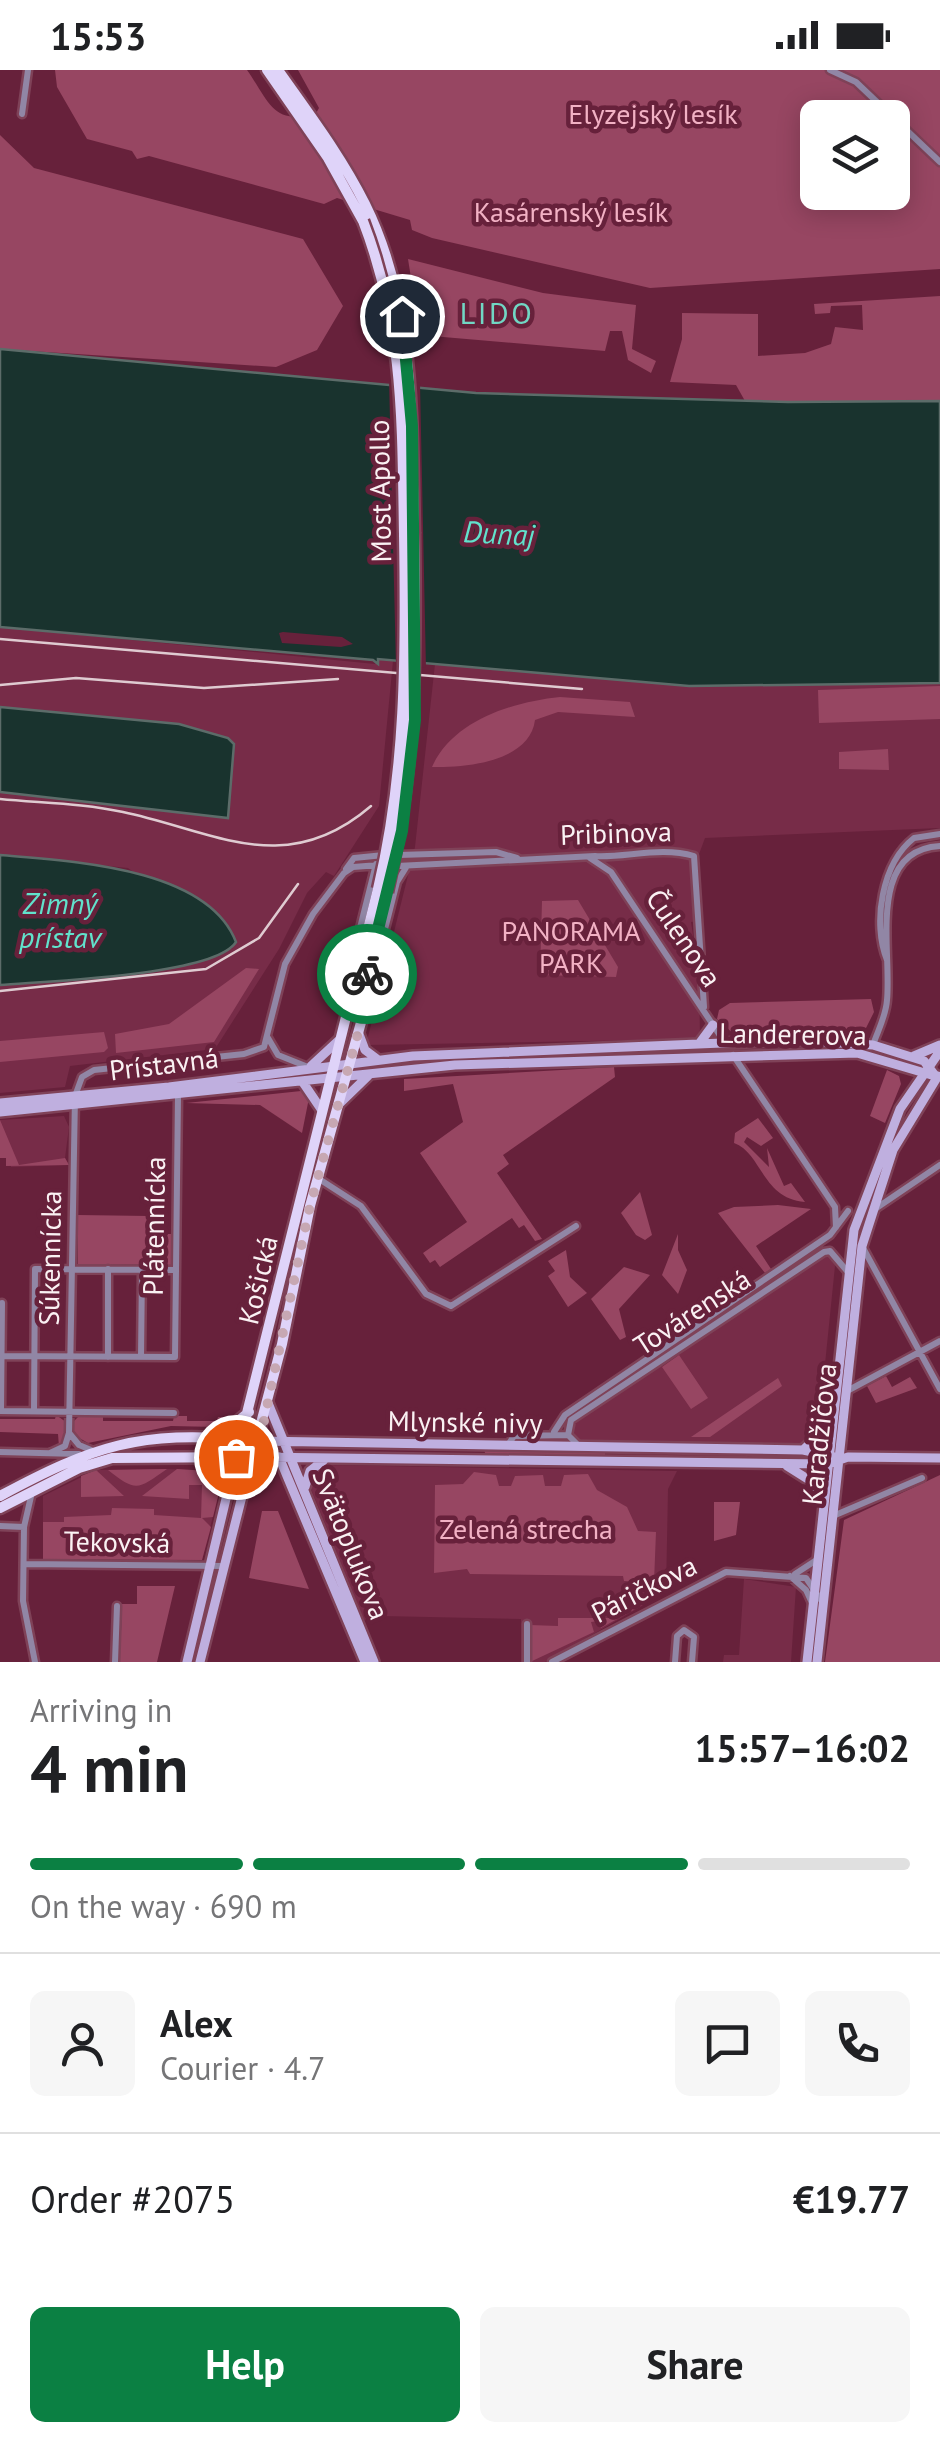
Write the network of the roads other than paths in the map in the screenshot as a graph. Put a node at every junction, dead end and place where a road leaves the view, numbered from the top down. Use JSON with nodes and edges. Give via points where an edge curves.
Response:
{"nodes":[{"id":1,"x":28,"y":70,"type":"edge"},
{"id":2,"x":258,"y":70,"type":"edge"},
{"id":3,"x":267,"y":70,"type":"edge"},
{"id":4,"x":830,"y":70,"type":"edge"},
{"id":5,"x":280,"y":71,"type":"edge"},
{"id":6,"x":286,"y":99,"type":"junction"},
{"id":7,"x":301,"y":112,"type":"junction"},
{"id":8,"x":22,"y":114,"type":"dead end"},
{"id":9,"x":940,"y":162,"type":"edge"},
{"id":10,"x":940,"y":834,"type":"edge"},
{"id":11,"x":940,"y":846,"type":"edge"},
{"id":12,"x":399,"y":855,"type":"dead end"},
{"id":13,"x":584,"y":857,"type":"junction"},
{"id":14,"x":518,"y":858,"type":"junction"},
{"id":15,"x":613,"y":859,"type":"junction"},
{"id":16,"x":377,"y":865,"type":"junction"},
{"id":17,"x":397,"y":866,"type":"dead end"},
{"id":18,"x":406,"y":866,"type":"junction"},
{"id":19,"x":611,"y":872,"type":"junction"},
{"id":20,"x":344,"y":874,"type":"junction"},
{"id":21,"x":383,"y":891,"type":"junction"},
{"id":22,"x":888,"y":961,"type":"junction"},
{"id":23,"x":349,"y":1004,"type":"junction"},
{"id":24,"x":365,"y":1008,"type":"junction"},
{"id":25,"x":704,"y":1008,"type":"junction"},
{"id":26,"x":712,"y":1025,"type":"junction"},
{"id":27,"x":359,"y":1029,"type":"junction"},
{"id":28,"x":268,"y":1036,"type":"junction"},
{"id":29,"x":338,"y":1042,"type":"junction"},
{"id":30,"x":725,"y":1043,"type":"junction"},
{"id":31,"x":699,"y":1044,"type":"junction"},
{"id":32,"x":940,"y":1048,"type":"edge"},
{"id":33,"x":871,"y":1050,"type":"junction"},
{"id":34,"x":732,"y":1055,"type":"junction"},
{"id":35,"x":911,"y":1056,"type":"junction"},
{"id":36,"x":378,"y":1059,"type":"junction"},
{"id":37,"x":350,"y":1062,"type":"junction"},
{"id":38,"x":901,"y":1063,"type":"junction"},
{"id":39,"x":332,"y":1064,"type":"junction"},
{"id":40,"x":926,"y":1067,"type":"junction"},
{"id":41,"x":308,"y":1068,"type":"junction"},
{"id":42,"x":372,"y":1072,"type":"junction"},
{"id":43,"x":345,"y":1076,"type":"junction"},
{"id":44,"x":329,"y":1078,"type":"junction"},
{"id":45,"x":939,"y":1078,"type":"edge"},
{"id":46,"x":302,"y":1081,"type":"junction"},
{"id":47,"x":910,"y":1090,"type":"junction"},
{"id":48,"x":178,"y":1096,"type":"junction"},
{"id":49,"x":75,"y":1101,"type":"junction"},
{"id":50,"x":0,"y":1103,"type":"edge"},
{"id":51,"x":337,"y":1105,"type":"junction"},
{"id":52,"x":321,"y":1109,"type":"junction"},
{"id":53,"x":0,"y":1112,"type":"edge"},
{"id":54,"x":940,"y":1165,"type":"edge"},
{"id":55,"x":306,"y":1172,"type":"junction"},
{"id":56,"x":319,"y":1179,"type":"junction"},
{"id":57,"x":835,"y":1207,"type":"junction"},
{"id":58,"x":866,"y":1209,"type":"junction"},
{"id":59,"x":848,"y":1211,"type":"junction"},
{"id":60,"x":576,"y":1226,"type":"dead end"},
{"id":61,"x":836,"y":1228,"type":"junction"},
{"id":62,"x":862,"y":1246,"type":"junction"},
{"id":63,"x":72,"y":1269,"type":"junction"},
{"id":64,"x":108,"y":1270,"type":"junction"},
{"id":65,"x":142,"y":1270,"type":"junction"},
{"id":66,"x":176,"y":1270,"type":"junction"},
{"id":67,"x":848,"y":1270,"type":"junction"},
{"id":68,"x":2,"y":1303,"type":"dead end"},
{"id":69,"x":940,"y":1341,"type":"edge"},
{"id":70,"x":920,"y":1352,"type":"junction"},
{"id":71,"x":1,"y":1356,"type":"edge"},
{"id":72,"x":34,"y":1356,"type":"junction"},
{"id":73,"x":71,"y":1356,"type":"junction"},
{"id":74,"x":108,"y":1357,"type":"junction"},
{"id":75,"x":141,"y":1357,"type":"junction"},
{"id":76,"x":841,"y":1388,"type":"junction"},
{"id":77,"x":940,"y":1390,"type":"edge"},
{"id":78,"x":268,"y":1403,"type":"junction"},
{"id":79,"x":1,"y":1411,"type":"edge"},
{"id":80,"x":250,"y":1411,"type":"junction"},
{"id":81,"x":34,"y":1412,"type":"junction"},
{"id":82,"x":70,"y":1412,"type":"junction"},
{"id":83,"x":174,"y":1413,"type":"dead end"},
{"id":84,"x":832,"y":1422,"type":"junction"},
{"id":85,"x":554,"y":1432,"type":"junction"},
{"id":86,"x":69,"y":1433,"type":"junction"},
{"id":87,"x":568,"y":1434,"type":"junction"},
{"id":88,"x":218,"y":1438,"type":"junction"},
{"id":89,"x":242,"y":1439,"type":"junction"},
{"id":90,"x":258,"y":1441,"type":"junction"},
{"id":91,"x":286,"y":1443,"type":"junction"},
{"id":92,"x":307,"y":1444,"type":"junction"},
{"id":93,"x":508,"y":1444,"type":"junction"},
{"id":94,"x":579,"y":1446,"type":"junction"},
{"id":95,"x":92,"y":1450,"type":"junction"},
{"id":96,"x":803,"y":1450,"type":"junction"},
{"id":97,"x":0,"y":1452,"type":"edge"},
{"id":98,"x":50,"y":1454,"type":"junction"},
{"id":99,"x":79,"y":1454,"type":"junction"},
{"id":100,"x":236,"y":1457,"type":"junction"},
{"id":101,"x":252,"y":1457,"type":"junction"},
{"id":102,"x":279,"y":1457,"type":"junction"},
{"id":103,"x":291,"y":1458,"type":"junction"},
{"id":104,"x":326,"y":1458,"type":"junction"},
{"id":105,"x":940,"y":1458,"type":"edge"},
{"id":106,"x":832,"y":1459,"type":"junction"},
{"id":107,"x":786,"y":1464,"type":"junction"},
{"id":108,"x":288,"y":1476,"type":"junction"},
{"id":109,"x":922,"y":1478,"type":"dead end"},
{"id":110,"x":32,"y":1490,"type":"junction"},
{"id":111,"x":304,"y":1490,"type":"junction"},
{"id":112,"x":0,"y":1496,"type":"edge"},
{"id":113,"x":824,"y":1500,"type":"junction"},
{"id":114,"x":0,"y":1508,"type":"edge"},
{"id":115,"x":833,"y":1516,"type":"junction"},
{"id":116,"x":0,"y":1526,"type":"edge"},
{"id":117,"x":24,"y":1526,"type":"junction"},
{"id":118,"x":818,"y":1560,"type":"junction"},
{"id":119,"x":24,"y":1564,"type":"junction"},
{"id":120,"x":210,"y":1566,"type":"junction"},
{"id":121,"x":223,"y":1566,"type":"junction"},
{"id":122,"x":789,"y":1575,"type":"junction"},
{"id":123,"x":815,"y":1588,"type":"junction"},
{"id":124,"x":818,"y":1605,"type":"junction"},
{"id":125,"x":117,"y":1606,"type":"dead end"},
{"id":126,"x":527,"y":1624,"type":"dead end"},
{"id":127,"x":35,"y":1662,"type":"edge"},
{"id":128,"x":115,"y":1662,"type":"edge"},
{"id":129,"x":187,"y":1662,"type":"edge"},
{"id":130,"x":200,"y":1662,"type":"edge"},
{"id":131,"x":364,"y":1662,"type":"edge"},
{"id":132,"x":374,"y":1662,"type":"edge"},
{"id":133,"x":527,"y":1662,"type":"edge"},
{"id":134,"x":552,"y":1662,"type":"edge"},
{"id":135,"x":674,"y":1662,"type":"edge"},
{"id":136,"x":692,"y":1662,"type":"edge"},
{"id":137,"x":807,"y":1662,"type":"edge"},
{"id":138,"x":817,"y":1662,"type":"edge"}],
"edges":[{"from":1,"to":8,"type":"street"},
{"from":2,"to":6,"type":"main road"},
{"from":3,"to":6,"type":"main road"},
{"from":4,"to":9,"type":"street","via":[[856,82]]},
{"from":5,"to":7,"type":"main road"},
{"from":6,"to":7,"type":"main road"},
{"from":7,"to":21,"type":"main road","name":"Most Apollo","bridge":true,"via":[[363,221],[389,297],[398,358],[405,712]]},
{"from":10,"to":22,"type":"street","via":[[914,838],[895,861],[882,906]]},
{"from":11,"to":22,"type":"street","via":[[904,860],[890,885]]},
{"from":12,"to":14,"type":"street","name":"Pribinova","via":[[496,852]]},
{"from":13,"to":14,"type":"street","name":"Pribinova"},
{"from":13,"to":15,"type":"street","name":"Pribinova"},
{"from":13,"to":19,"type":"street","name":"Čulenova"},
{"from":14,"to":18,"type":"street","name":"Pribinova"},
{"from":15,"to":19,"type":"street"},
{"from":15,"to":25,"type":"street","name":"Pribinova","via":[[680,852],[696,857]]},
{"from":16,"to":20,"type":"street","via":[[354,866]]},
{"from":16,"to":20,"type":"street","via":[[384,855],[351,860]]},
{"from":16,"to":23,"type":"street","name":"Košická","via":[[351,964]]},
{"from":17,"to":18,"type":"street","name":"Pribinova"},
{"from":18,"to":24,"type":"street","name":"Košická"},
{"from":19,"to":25,"type":"street","name":"Čulenova"},
{"from":20,"to":28,"type":"street","via":[[285,964]]},
{"from":21,"to":23,"type":"main road","name":"Košická"},
{"from":21,"to":24,"type":"main road","name":"Košická"},
{"from":22,"to":33,"type":"street","via":[[887,1005]]},
{"from":23,"to":29,"type":"main road","name":"Košická"},
{"from":24,"to":27,"type":"main road","name":"Košická"},
{"from":25,"to":26,"type":"street","name":"Čulenova"},
{"from":26,"to":30,"type":"street","name":"Čulenova"},
{"from":26,"to":31,"type":"main road"},
{"from":27,"to":36,"type":"main road","via":[[365,1050]]},
{"from":27,"to":37,"type":"main road","name":"Košická"},
{"from":28,"to":41,"type":"street","via":[[278,1055]]},
{"from":28,"to":49,"type":"street","via":[[256,1052],[94,1070],[82,1077]]},
{"from":29,"to":39,"type":"main road","name":"Košická"},
{"from":29,"to":41,"type":"main road"},
{"from":30,"to":31,"type":"main road","name":"Landererova"},
{"from":30,"to":33,"type":"main road","name":"Landererova","via":[[843,1040]]},
{"from":30,"to":34,"type":"main road","name":"Čulenova"},
{"from":31,"to":36,"type":"main road","name":"Landererova"},
{"from":32,"to":35,"type":"main road"},
{"from":32,"to":40,"type":"main road"},
{"from":33,"to":34,"type":"main road","name":"Landererova"},
{"from":33,"to":35,"type":"main road","name":"Landererova"},
{"from":33,"to":38,"type":"main road","name":"Landererova"},
{"from":34,"to":42,"type":"main road","name":"Landererova"},
{"from":34,"to":57,"type":"street","name":"Čulenova"},
{"from":35,"to":40,"type":"main road","name":"Landererova"},
{"from":36,"to":37,"type":"main road","name":"Landererova"},
{"from":37,"to":39,"type":"main road","name":"Landererova"},
{"from":37,"to":43,"type":"main road","name":"Košická"},
{"from":38,"to":40,"type":"main road","name":"Landererova"},
{"from":38,"to":47,"type":"main road"},
{"from":39,"to":41,"type":"main road","name":"Prístavná"},
{"from":39,"to":44,"type":"main road","name":"Košická"},
{"from":40,"to":45,"type":"main road"},
{"from":40,"to":47,"type":"main road"},
{"from":41,"to":49,"type":"main road","name":"Prístavná"},
{"from":42,"to":43,"type":"main road","name":"Landererova"},
{"from":42,"to":51,"type":"main road"},
{"from":43,"to":44,"type":"main road","name":"Landererova"},
{"from":43,"to":51,"type":"main road","name":"Košická"},
{"from":44,"to":46,"type":"main road","name":"Prístavná"},
{"from":44,"to":52,"type":"main road","name":"Košická"},
{"from":45,"to":58,"type":"main road","via":[[901,1135]]},
{"from":46,"to":48,"type":"main road","name":"Prístavná"},
{"from":46,"to":52,"type":"main road"},
{"from":47,"to":58,"type":"main road"},
{"from":48,"to":49,"type":"main road","name":"Prístavná"},
{"from":48,"to":66,"type":"street","name":"Plátennícka"},
{"from":49,"to":50,"type":"main road","name":"Prístavná"},
{"from":49,"to":53,"type":"main road","name":"Prístavná"},
{"from":49,"to":63,"type":"street","name":"Súkennícka"},
{"from":51,"to":56,"type":"main road","name":"Košická"},
{"from":52,"to":55,"type":"main road","name":"Košická"},
{"from":54,"to":58,"type":"street"},
{"from":55,"to":56,"type":"street"},
{"from":55,"to":80,"type":"main road","name":"Košická"},
{"from":56,"to":60,"type":"street","via":[[361,1206],[438,1304],[459,1304]]},
{"from":56,"to":78,"type":"main road","name":"Košická"},
{"from":57,"to":59,"type":"street"},
{"from":57,"to":61,"type":"street"},
{"from":58,"to":59,"type":"street"},
{"from":58,"to":62,"type":"main road","name":"Karadžičova"},
{"from":58,"to":67,"type":"main road","name":"Karadžičova","via":[[857,1219]]},
{"from":59,"to":61,"type":"street"},
{"from":61,"to":85,"type":"street","name":"Továrenská","via":[[564,1415]]},
{"from":62,"to":70,"type":"street"},
{"from":62,"to":76,"type":"main road","name":"Karadžičova"},
{"from":63,"to":64,"type":"street"},
{"from":63,"to":72,"type":"street","via":[[35,1269]]},
{"from":63,"to":73,"type":"street","name":"Súkennícka"},
{"from":64,"to":65,"type":"street"},
{"from":64,"to":74,"type":"street"},
{"from":65,"to":66,"type":"street"},
{"from":65,"to":75,"type":"street"},
{"from":66,"to":75,"type":"street","name":"Plátennícka","via":[[175,1357]]},
{"from":67,"to":76,"type":"main road","name":"Karadžičova"},
{"from":67,"to":87,"type":"street","name":"Továrenská","via":[[824,1252],[571,1420]]},
{"from":68,"to":71,"type":"street"},
{"from":69,"to":70,"type":"street"},
{"from":70,"to":76,"type":"street"},
{"from":70,"to":77,"type":"street"},
{"from":71,"to":72,"type":"street"},
{"from":71,"to":79,"type":"street"},
{"from":72,"to":73,"type":"street"},
{"from":72,"to":81,"type":"street"},
{"from":73,"to":74,"type":"street"},
{"from":73,"to":82,"type":"street","name":"Súkennícka"},
{"from":74,"to":75,"type":"street"},
{"from":76,"to":84,"type":"main road","name":"Karadžičova"},
{"from":76,"to":106,"type":"main road","name":"Karadžičova"},
{"from":78,"to":90,"type":"main road","name":"Košická"},
{"from":78,"to":91,"type":"main road","name":"Svätoplukova"},
{"from":79,"to":81,"type":"street"},
{"from":80,"to":88,"type":"main road"},
{"from":80,"to":89,"type":"main road","name":"Košická"},
{"from":81,"to":82,"type":"street"},
{"from":82,"to":83,"type":"street"},
{"from":82,"to":86,"type":"street"},
{"from":84,"to":96,"type":"main road"},
{"from":84,"to":106,"type":"main road","name":"Karadžičova"},
{"from":85,"to":87,"type":"street","name":"Továrenská"},
{"from":85,"to":93,"type":"street","name":"Továrenská","via":[[520,1433]]},
{"from":86,"to":95,"type":"street"},
{"from":86,"to":98,"type":"street","via":[[65,1446]]},
{"from":87,"to":94,"type":"street"},
{"from":88,"to":89,"type":"main road","name":"Mlynské nivy"},
{"from":88,"to":95,"type":"main road","name":"Mlynské nivy","via":[[136,1439]]},
{"from":89,"to":90,"type":"main road","name":"Mlynské nivy"},
{"from":89,"to":100,"type":"main road","name":"Košická"},
{"from":90,"to":91,"type":"main road","name":"Mlynské nivy"},
{"from":90,"to":101,"type":"main road","name":"Košická"},
{"from":91,"to":92,"type":"main road","name":"Mlynské nivy"},
{"from":91,"to":103,"type":"main road","name":"Svätoplukova"},
{"from":92,"to":93,"type":"main road","name":"Mlynské nivy"},
{"from":92,"to":103,"type":"main road"},
{"from":93,"to":94,"type":"main road","name":"Mlynské nivy"},
{"from":94,"to":96,"type":"main road","name":"Mlynské nivy"},
{"from":95,"to":99,"type":"main road","name":"Mlynské nivy"},
{"from":96,"to":106,"type":"main road","name":"Mlynské nivy"},
{"from":97,"to":98,"type":"street","name":"Mlynské nivy"},
{"from":98,"to":99,"type":"street","name":"Mlynské nivy"},
{"from":99,"to":112,"type":"main road"},
{"from":100,"to":101,"type":"main road","name":"Mlynské nivy"},
{"from":100,"to":110,"type":"main road","name":"Mlynské nivy","via":[[125,1456],[90,1463]]},
{"from":100,"to":120,"type":"main road","name":"Košická"},
{"from":101,"to":102,"type":"main road","name":"Mlynské nivy"},
{"from":101,"to":121,"type":"main road","name":"Košická"},
{"from":102,"to":103,"type":"main road","name":"Mlynské nivy"},
{"from":102,"to":108,"type":"main road","name":"Svätoplukova"},
{"from":103,"to":104,"type":"main road","name":"Mlynské nivy"},
{"from":103,"to":108,"type":"main road"},
{"from":103,"to":111,"type":"main road","name":"Svätoplukova"},
{"from":104,"to":107,"type":"main road","name":"Mlynské nivy"},
{"from":104,"to":111,"type":"main road","via":[[310,1471]]},
{"from":105,"to":106,"type":"main road","name":"Mlynské nivy"},
{"from":106,"to":107,"type":"main road","name":"Mlynské nivy"},
{"from":106,"to":113,"type":"main road","name":"Karadžičova"},
{"from":106,"to":115,"type":"main road","name":"Karadžičova"},
{"from":107,"to":113,"type":"main road","via":[[814,1483]]},
{"from":108,"to":131,"type":"main road","name":"Svätoplukova"},
{"from":109,"to":115,"type":"street"},
{"from":110,"to":114,"type":"main road","name":"Mlynské nivy"},
{"from":110,"to":117,"type":"street"},
{"from":111,"to":132,"type":"main road","name":"Svätoplukova"},
{"from":113,"to":118,"type":"main road","name":"Karadžičova"},
{"from":115,"to":124,"type":"main road","name":"Karadžičova"},
{"from":116,"to":117,"type":"street"},
{"from":117,"to":119,"type":"street"},
{"from":118,"to":122,"type":"street"},
{"from":118,"to":123,"type":"main road","name":"Karadžičova"},
{"from":119,"to":120,"type":"street","name":"Tekovská"},
{"from":119,"to":127,"type":"street"},
{"from":120,"to":121,"type":"street"},
{"from":120,"to":129,"type":"main road","name":"Košická"},
{"from":121,"to":130,"type":"main road","name":"Košická"},
{"from":122,"to":123,"type":"street","name":"Páričkova"},
{"from":122,"to":124,"type":"street"},
{"from":122,"to":134,"type":"street","name":"Páričkova","via":[[726,1572]]},
{"from":123,"to":124,"type":"main road","name":"Karadžičova"},
{"from":124,"to":137,"type":"main road","name":"Karadžičova"},
{"from":124,"to":138,"type":"main road","name":"Karadžičova"},
{"from":125,"to":128,"type":"street"},
{"from":126,"to":133,"type":"street"},
{"from":135,"to":136,"type":"street","via":[[684,1630],[694,1637]]}]}
